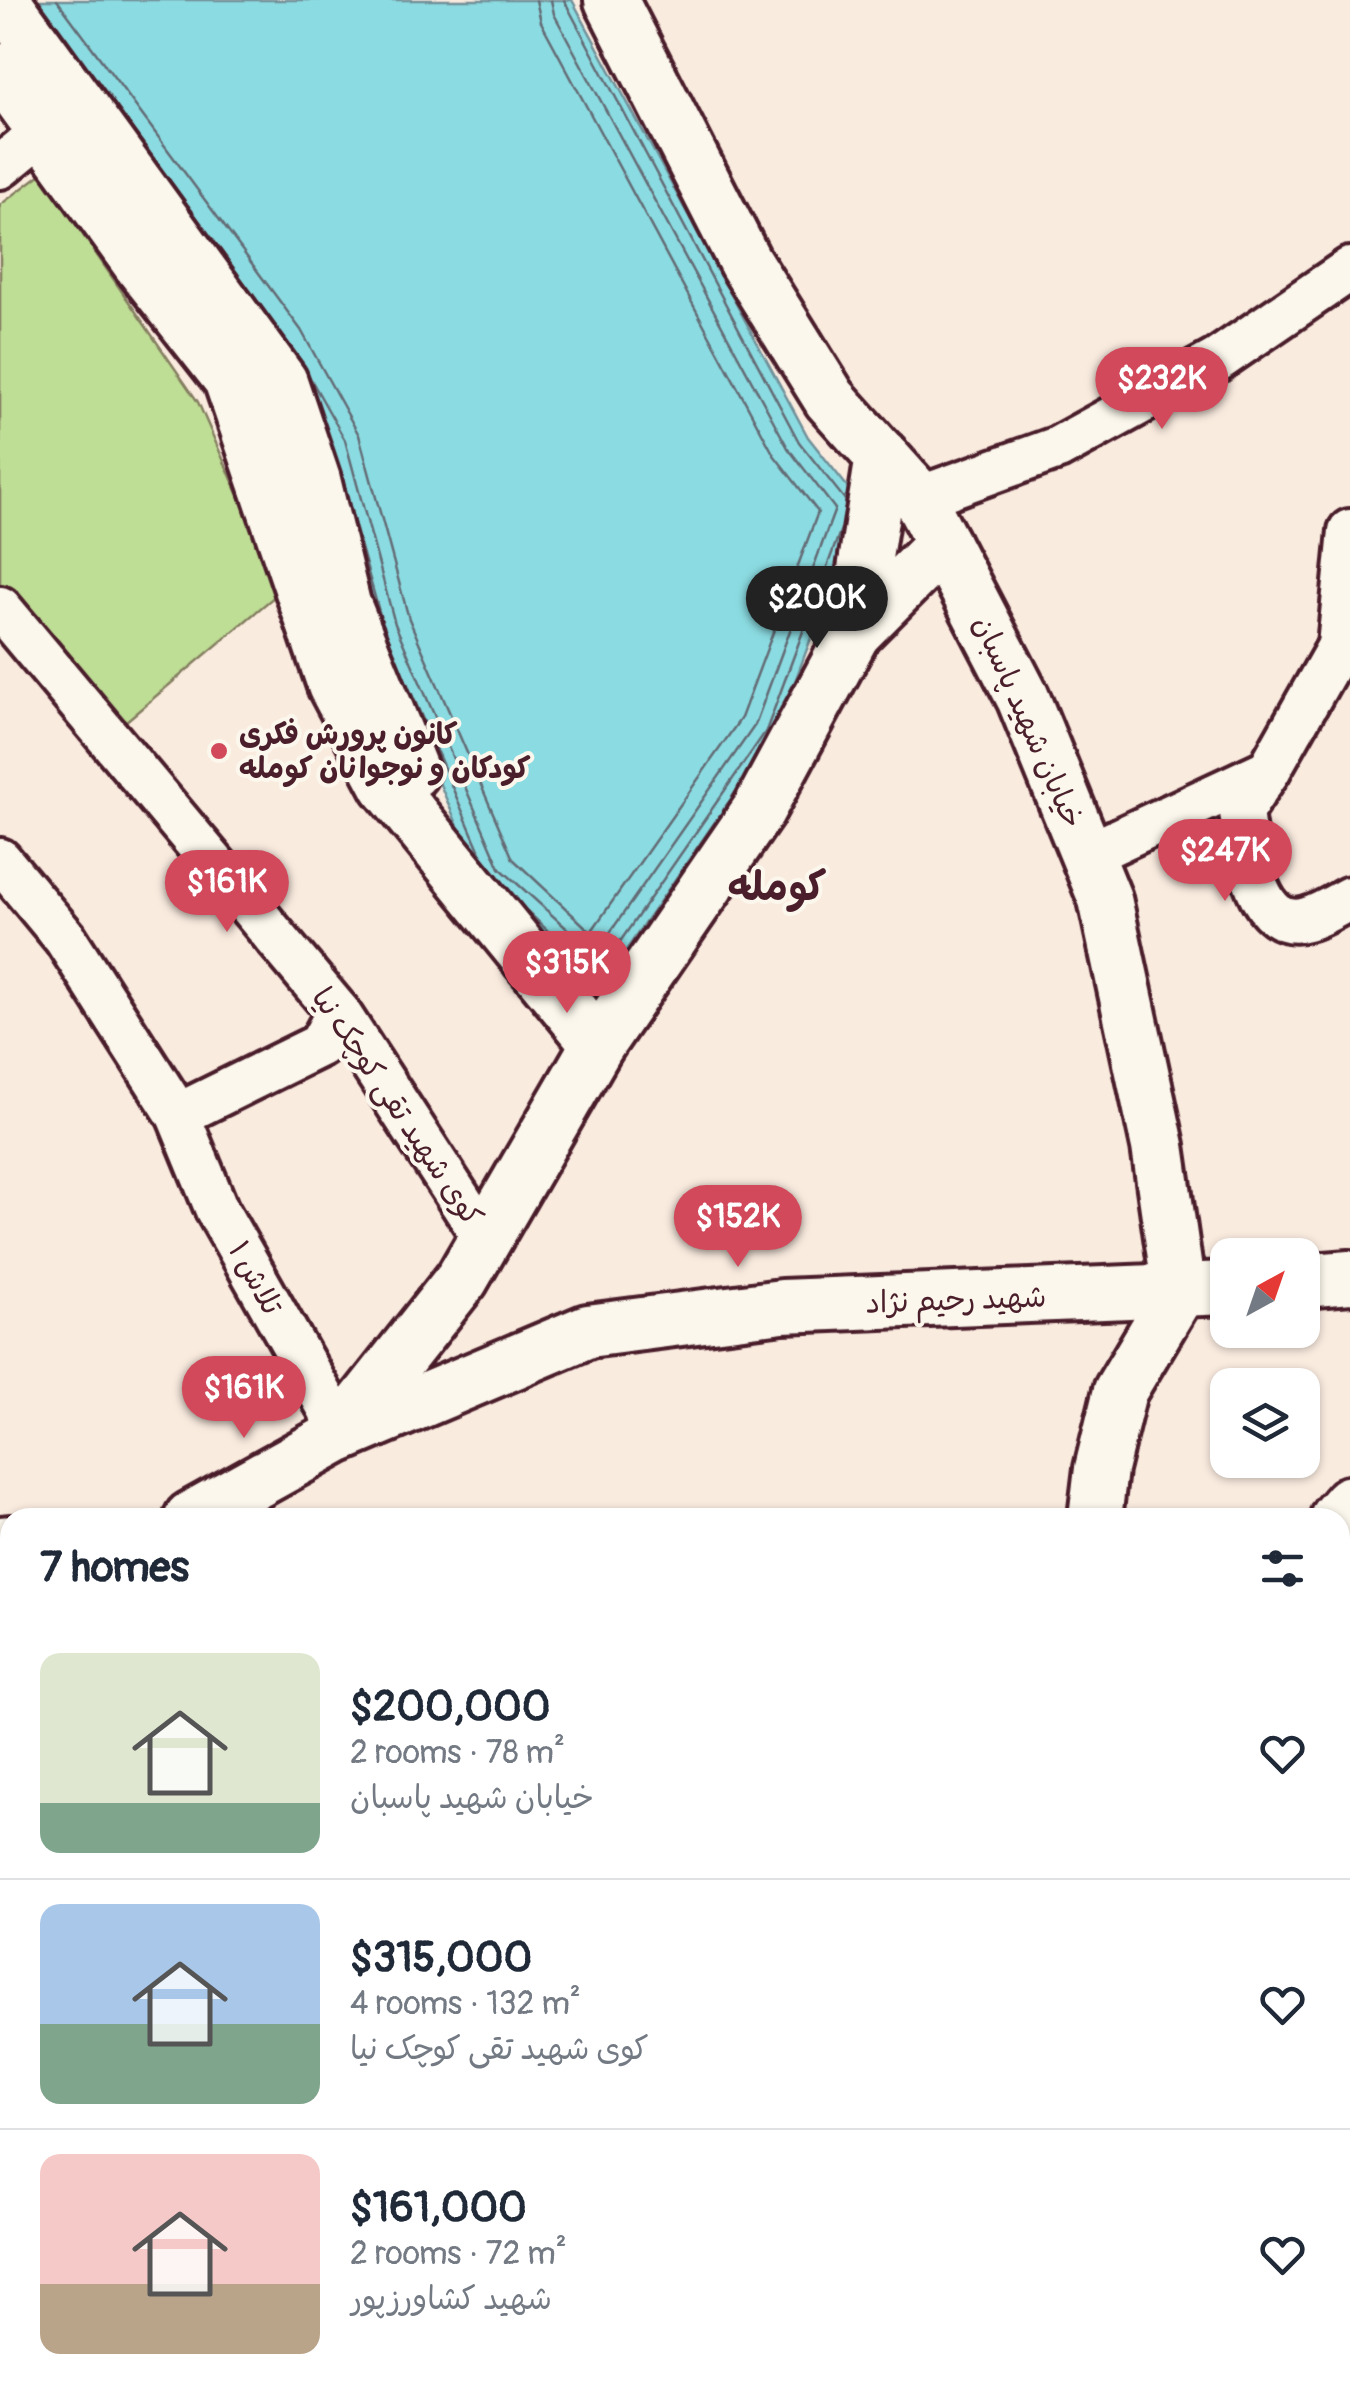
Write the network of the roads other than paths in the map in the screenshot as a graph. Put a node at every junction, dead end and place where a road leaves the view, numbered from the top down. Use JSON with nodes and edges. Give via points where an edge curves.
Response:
{"nodes":[{"id":1,"x":4,"y":0,"type":"edge"},
{"id":2,"x":611,"y":0,"type":"edge"},
{"id":3,"x":0,"y":70,"type":"edge"},
{"id":4,"x":44,"y":131,"type":"junction"},
{"id":5,"x":0,"y":167,"type":"edge"},
{"id":6,"x":1350,"y":269,"type":"edge"},
{"id":7,"x":882,"y":456,"type":"junction"},
{"id":8,"x":919,"y":498,"type":"junction"},
{"id":9,"x":1350,"y":531,"type":"edge"},
{"id":10,"x":943,"y":544,"type":"junction"},
{"id":11,"x":0,"y":608,"type":"edge"},
{"id":12,"x":854,"y":633,"type":"junction"},
{"id":13,"x":1344,"y":643,"type":"edge"},
{"id":14,"x":1270,"y":770,"type":"junction"},
{"id":15,"x":1087,"y":854,"type":"junction"},
{"id":16,"x":443,"y":858,"type":"junction"},
{"id":17,"x":0,"y":860,"type":"edge"},
{"id":18,"x":1350,"y":898,"type":"edge"},
{"id":19,"x":338,"y":1012,"type":"junction"},
{"id":20,"x":598,"y":1044,"type":"junction"},
{"id":21,"x":178,"y":1115,"type":"junction"},
{"id":22,"x":486,"y":1238,"type":"junction"},
{"id":23,"x":1350,"y":1277,"type":"edge"},
{"id":24,"x":1320,"y":1280,"type":"edge"},
{"id":25,"x":1203,"y":1290,"type":"edge"},
{"id":26,"x":337,"y":1437,"type":"junction"},
{"id":27,"x":250,"y":1504,"type":"edge"},
{"id":28,"x":1096,"y":1508,"type":"edge"}],
"edges":[{"from":1,"to":16,"type":"street","via":[[281,382],[344,604]]},
{"from":2,"to":7,"type":"street","name":"خیابان شهید پاسبان","via":[[744,262],[830,399]]},
{"from":3,"to":4,"type":"street"},
{"from":4,"to":5,"type":"street"},
{"from":4,"to":16,"type":"street","via":[[230,379],[334,685],[387,785]]},
{"from":6,"to":8,"type":"street","via":[[1216,361],[1058,448]]},
{"from":7,"to":8,"type":"street","name":"خیابان شهید پاسبان"},
{"from":7,"to":12,"type":"street"},
{"from":8,"to":10,"type":"street","name":"خیابان شهید پاسبان"},
{"from":9,"to":13,"type":"street"},
{"from":10,"to":12,"type":"street"},
{"from":10,"to":15,"type":"street","name":"خیابان شهید پاسبان","via":[[1023,698]]},
{"from":11,"to":19,"type":"street","name":"کوی شهید تقی کوچک نیا"},
{"from":12,"to":20,"type":"street","via":[[758,811]]},
{"from":13,"to":14,"type":"street"},
{"from":14,"to":15,"type":"street"},
{"from":14,"to":18,"type":"street","via":[[1241,812],[1268,906],[1289,920],[1307,919]]},
{"from":15,"to":25,"type":"street","name":"خیابان شهید پاسبان","via":[[1105,899],[1158,1146]]},
{"from":16,"to":20,"type":"street"},
{"from":17,"to":21,"type":"street","name":"تلاش ۱","via":[[76,953]]},
{"from":19,"to":21,"type":"street","via":[[320,1045]]},
{"from":19,"to":22,"type":"street","name":"کوی شهید تقی کوچک نیا"},
{"from":20,"to":22,"type":"street"},
{"from":21,"to":26,"type":"street","name":"تلاش ۱","via":[[217,1210],[330,1410]]},
{"from":22,"to":26,"type":"street","via":[[462,1280]]},
{"from":23,"to":24,"type":"street"},
{"from":25,"to":26,"type":"street","name":"شهید رحیم نژاد","via":[[782,1306],[588,1331]]},
{"from":25,"to":28,"type":"street","via":[[1120,1390]]},
{"from":26,"to":27,"type":"street","name":"شهید رحیم نژاد"}]}
